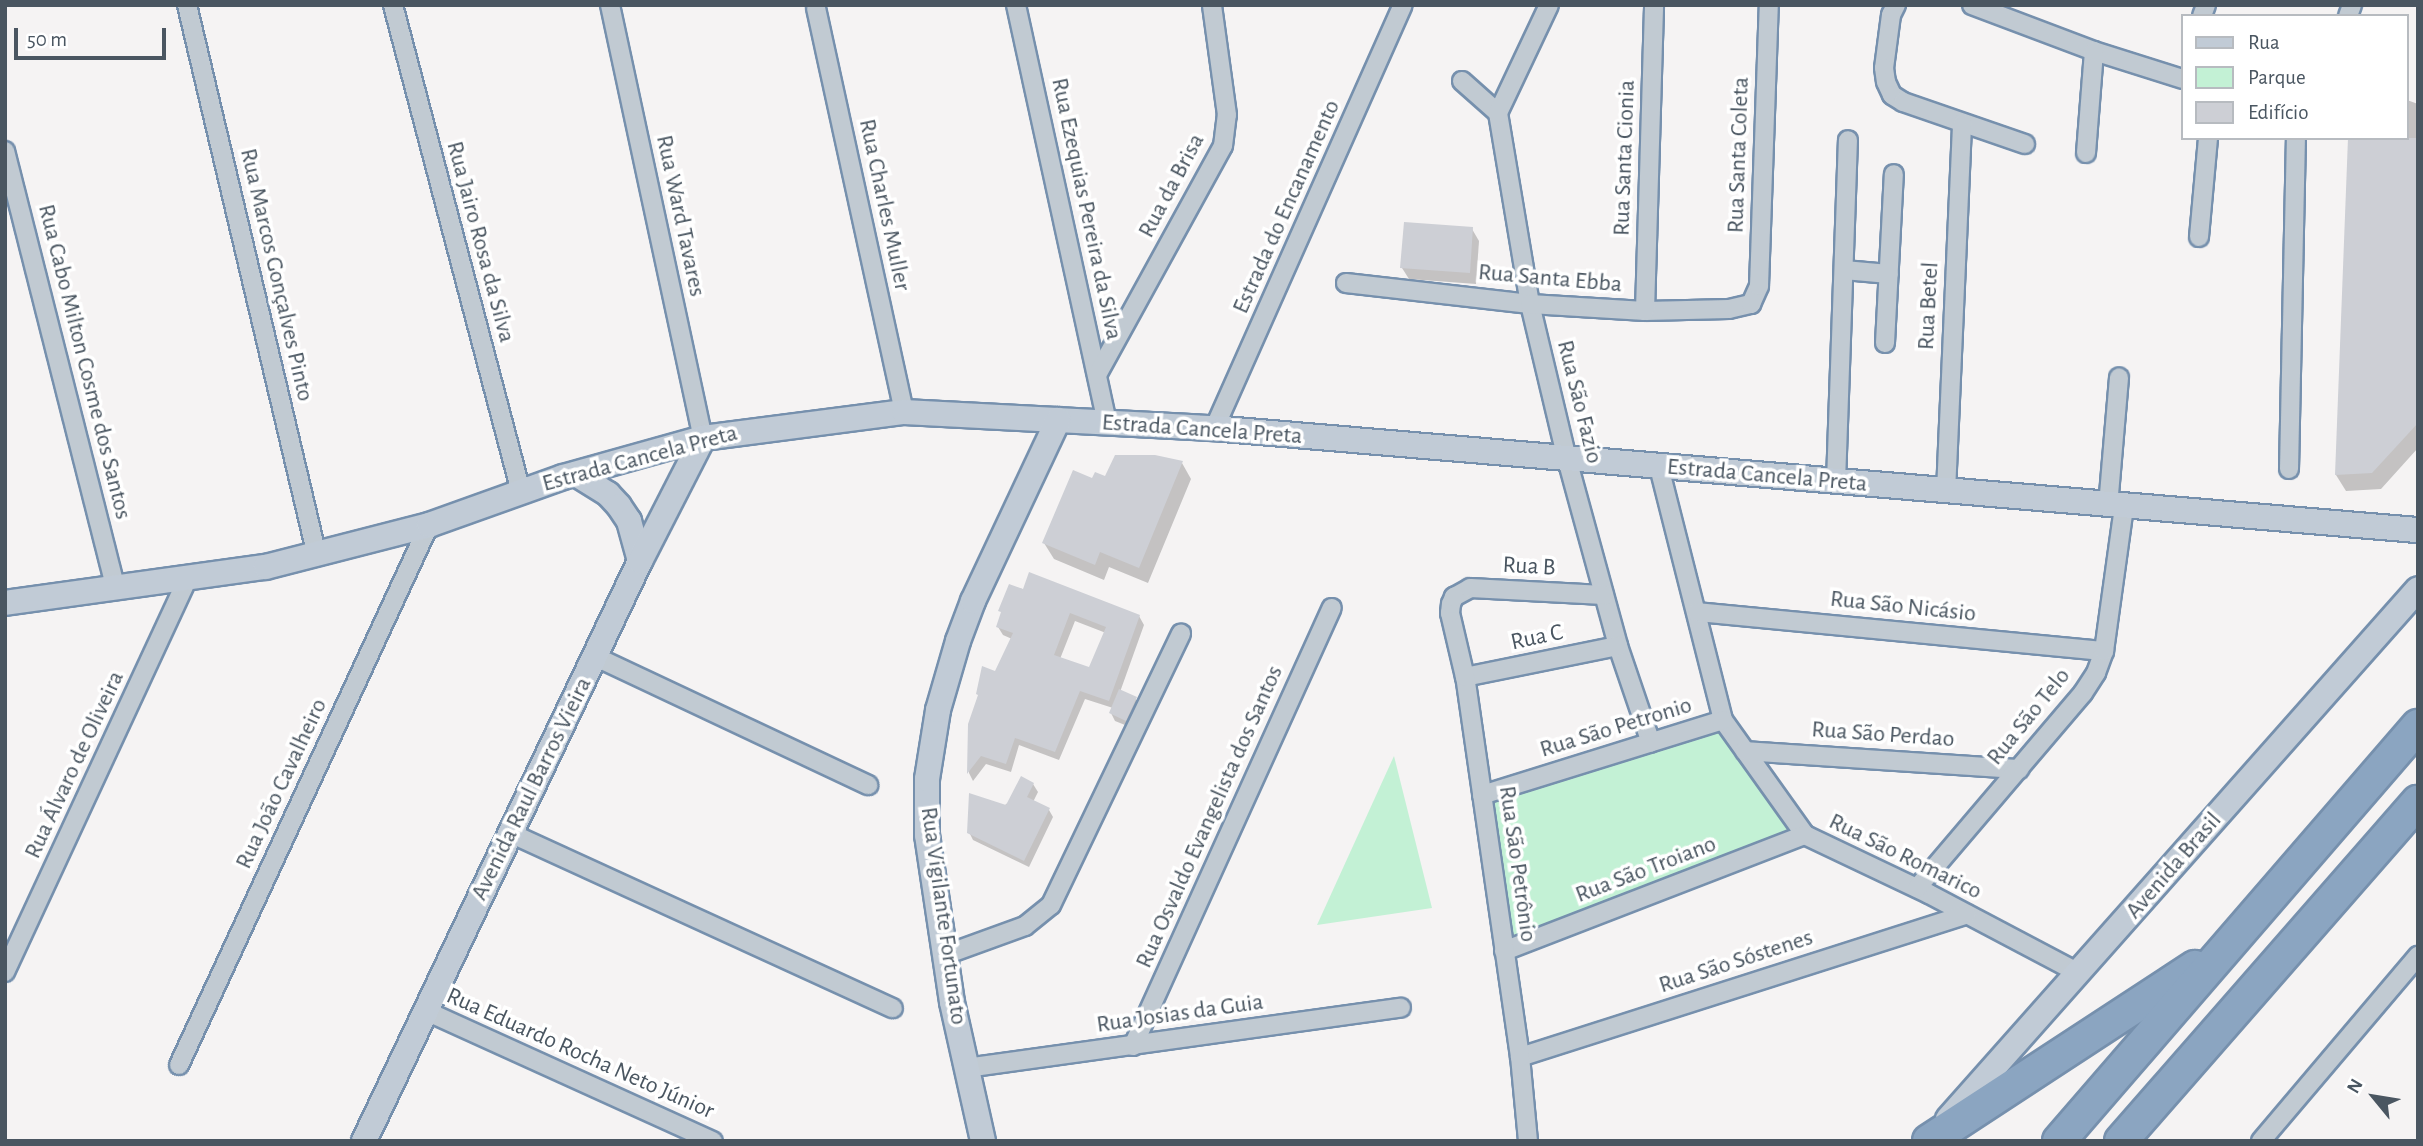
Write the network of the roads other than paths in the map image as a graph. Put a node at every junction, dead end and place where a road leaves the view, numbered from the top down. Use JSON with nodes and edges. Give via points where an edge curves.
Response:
{"nodes":[{"id":1,"x":187,"y":5,"type":"edge"},
{"id":2,"x":393,"y":5,"type":"edge"},
{"id":3,"x":610,"y":5,"type":"edge"},
{"id":4,"x":1016,"y":5,"type":"edge"},
{"id":5,"x":1212,"y":5,"type":"edge"},
{"id":6,"x":1388,"y":5,"type":"edge"},
{"id":7,"x":1404,"y":5,"type":"edge"},
{"id":8,"x":1549,"y":5,"type":"edge"},
{"id":9,"x":1654,"y":5,"type":"edge"},
{"id":10,"x":1769,"y":5,"type":"edge"},
{"id":11,"x":1896,"y":5,"type":"edge"},
{"id":12,"x":1972,"y":5,"type":"edge"},
{"id":13,"x":816,"y":8,"type":"dead end"},
{"id":14,"x":1393,"y":30,"type":"junction"},
{"id":15,"x":2094,"y":51,"type":"junction"},
{"id":16,"x":2182,"y":75,"type":"edge"},
{"id":17,"x":1462,"y":81,"type":"dead end"},
{"id":18,"x":1498,"y":113,"type":"junction"},
{"id":19,"x":1962,"y":123,"type":"junction"},
{"id":20,"x":1848,"y":140,"type":"dead end"},
{"id":21,"x":2207,"y":140,"type":"edge"},
{"id":22,"x":2296,"y":140,"type":"edge"},
{"id":23,"x":2025,"y":144,"type":"dead end"},
{"id":24,"x":5,"y":151,"type":"edge"},
{"id":25,"x":2086,"y":153,"type":"dead end"},
{"id":26,"x":1894,"y":174,"type":"dead end"},
{"id":27,"x":2199,"y":237,"type":"dead end"},
{"id":28,"x":1844,"y":271,"type":"junction"},
{"id":29,"x":1889,"y":274,"type":"junction"},
{"id":30,"x":1346,"y":283,"type":"dead end"},
{"id":31,"x":1530,"y":304,"type":"junction"},
{"id":32,"x":1751,"y":304,"type":"joint"},
{"id":33,"x":1645,"y":312,"type":"junction"},
{"id":34,"x":1885,"y":343,"type":"dead end"},
{"id":35,"x":1097,"y":375,"type":"junction"},
{"id":36,"x":2119,"y":377,"type":"dead end"},
{"id":37,"x":904,"y":412,"type":"junction"},
{"id":38,"x":1058,"y":420,"type":"junction"},
{"id":39,"x":1107,"y":423,"type":"junction"},
{"id":40,"x":1214,"y":429,"type":"junction"},
{"id":41,"x":703,"y":438,"type":"junction"},
{"id":42,"x":1567,"y":459,"type":"junction"},
{"id":43,"x":1659,"y":467,"type":"junction"},
{"id":44,"x":2289,"y":469,"type":"dead end"},
{"id":45,"x":576,"y":474,"type":"junction"},
{"id":46,"x":1836,"y":482,"type":"junction"},
{"id":47,"x":521,"y":492,"type":"junction"},
{"id":48,"x":1946,"y":492,"type":"junction"},
{"id":49,"x":2116,"y":507,"type":"junction"},
{"id":50,"x":429,"y":524,"type":"junction"},
{"id":51,"x":2418,"y":530,"type":"edge"},
{"id":52,"x":317,"y":556,"type":"junction"},
{"id":53,"x":640,"y":561,"type":"junction"},
{"id":54,"x":188,"y":578,"type":"junction"},
{"id":55,"x":115,"y":586,"type":"junction"},
{"id":56,"x":2418,"y":589,"type":"edge"},
{"id":57,"x":1604,"y":595,"type":"junction"},
{"id":58,"x":1454,"y":597,"type":"joint"},
{"id":59,"x":5,"y":603,"type":"edge"},
{"id":60,"x":1332,"y":608,"type":"dead end"},
{"id":61,"x":1697,"y":612,"type":"junction"},
{"id":62,"x":1181,"y":634,"type":"dead end"},
{"id":63,"x":1618,"y":646,"type":"junction"},
{"id":64,"x":2104,"y":651,"type":"junction"},
{"id":65,"x":596,"y":657,"type":"junction"},
{"id":66,"x":1465,"y":677,"type":"junction"},
{"id":67,"x":1723,"y":720,"type":"junction"},
{"id":68,"x":2418,"y":726,"type":"edge"},
{"id":69,"x":1651,"y":743,"type":"junction"},
{"id":70,"x":1745,"y":751,"type":"junction"},
{"id":71,"x":2019,"y":769,"type":"junction"},
{"id":72,"x":868,"y":785,"type":"dead end"},
{"id":73,"x":1482,"y":795,"type":"junction"},
{"id":74,"x":2416,"y":805,"type":"edge"},
{"id":75,"x":510,"y":833,"type":"junction"},
{"id":76,"x":1805,"y":835,"type":"junction"},
{"id":77,"x":1917,"y":888,"type":"junction"},
{"id":78,"x":1967,"y":914,"type":"junction"},
{"id":79,"x":2225,"y":947,"type":"junction"},
{"id":80,"x":1504,"y":950,"type":"junction"},
{"id":81,"x":945,"y":956,"type":"junction"},
{"id":82,"x":2418,"y":956,"type":"edge"},
{"id":83,"x":5,"y":972,"type":"edge"},
{"id":84,"x":2079,"y":973,"type":"junction"},
{"id":85,"x":1401,"y":1007,"type":"dead end"},
{"id":86,"x":893,"y":1008,"type":"dead end"},
{"id":87,"x":426,"y":1011,"type":"junction"},
{"id":88,"x":1133,"y":1046,"type":"junction"},
{"id":89,"x":1520,"y":1057,"type":"junction"},
{"id":90,"x":179,"y":1065,"type":"dead end"},
{"id":91,"x":966,"y":1068,"type":"junction"},
{"id":92,"x":364,"y":1141,"type":"edge"},
{"id":93,"x":713,"y":1141,"type":"edge"},
{"id":94,"x":983,"y":1141,"type":"edge"},
{"id":95,"x":1528,"y":1141,"type":"edge"},
{"id":96,"x":1929,"y":1141,"type":"edge"},
{"id":97,"x":2059,"y":1141,"type":"edge"},
{"id":98,"x":2121,"y":1141,"type":"edge"},
{"id":99,"x":2261,"y":1141,"type":"edge"}],
"edges":[{"from":1,"to":52,"type":"street","name":"Rua Marcos Gonçalves Pinto"},
{"from":2,"to":47,"type":"street","name":"Rua Jairo Rosa da Silva"},
{"from":3,"to":41,"type":"street","name":"Rua Ward Tavares"},
{"from":4,"to":35,"type":"street","name":"Rua Ezequias Pereira da Silva"},
{"from":5,"to":35,"type":"street","name":"Rua da Brisa","via":[[1227,115],[1223,146]]},
{"from":6,"to":14,"type":"street"},
{"from":7,"to":14,"type":"street","name":"Estrada do Encanamento"},
{"from":8,"to":18,"type":"street"},
{"from":9,"to":33,"type":"street","name":"Rua Santa Cionia"},
{"from":10,"to":32,"type":"street","name":"Rua Santa Coleta","via":[[1759,286]]},
{"from":11,"to":19,"type":"street","via":[[1884,68],[1892,95]]},
{"from":12,"to":15,"type":"street"},
{"from":13,"to":37,"type":"street","name":"Rua Charles Muller"},
{"from":14,"to":40,"type":"street","name":"Estrada do Encanamento"},
{"from":15,"to":16,"type":"street"},
{"from":15,"to":25,"type":"street"},
{"from":17,"to":18,"type":"street"},
{"from":18,"to":31,"type":"street","name":"Rua São Fazio"},
{"from":19,"to":23,"type":"street"},
{"from":19,"to":48,"type":"street","name":"Rua Betel"},
{"from":20,"to":28,"type":"street"},
{"from":21,"to":27,"type":"street"},
{"from":22,"to":44,"type":"street"},
{"from":24,"to":55,"type":"street","name":"Rua Cabo Milton Cosme dos Santos"},
{"from":26,"to":29,"type":"street"},
{"from":28,"to":29,"type":"street"},
{"from":28,"to":46,"type":"street"},
{"from":29,"to":34,"type":"street"},
{"from":30,"to":31,"type":"street","name":"Rua Santa Ebba"},
{"from":31,"to":33,"type":"street","name":"Rua Santa Ebba"},
{"from":31,"to":42,"type":"street","name":"Rua São Fazio"},
{"from":32,"to":33,"type":"street","name":"Rua Santa Ebba","via":[[1739,309]]},
{"from":35,"to":39,"type":"street","name":"Rua Ezequias Pereira da Silva"},
{"from":36,"to":49,"type":"street","name":"Rua São Telo"},
{"from":37,"to":38,"type":"street","name":"Estrada Cancela Preta"},
{"from":37,"to":41,"type":"street","name":"Estrada Cancela Preta"},
{"from":38,"to":39,"type":"street","name":"Estrada Cancela Preta"},
{"from":38,"to":81,"type":"street","name":"Rua Vigilante Fortunato","via":[[973,601],[939,710],[927,779],[927,835]]},
{"from":39,"to":40,"type":"street","name":"Estrada Cancela Preta"},
{"from":40,"to":42,"type":"street","name":"Estrada Cancela Preta"},
{"from":41,"to":45,"type":"street","name":"Estrada Cancela Preta"},
{"from":41,"to":53,"type":"street","name":"Avenida Raul Barros Vieira"},
{"from":42,"to":43,"type":"street","name":"Estrada Cancela Preta"},
{"from":42,"to":57,"type":"street","name":"Rua São Fazio"},
{"from":43,"to":46,"type":"street","name":"Estrada Cancela Preta"},
{"from":43,"to":61,"type":"street","name":"Rua São Romarico"},
{"from":45,"to":47,"type":"street","name":"Estrada Cancela Preta"},
{"from":45,"to":53,"type":"street","via":[[619,506],[629,521]]},
{"from":46,"to":48,"type":"street","name":"Estrada Cancela Preta"},
{"from":47,"to":50,"type":"street","name":"Estrada Cancela Preta"},
{"from":48,"to":49,"type":"street","name":"Estrada Cancela Preta"},
{"from":49,"to":51,"type":"street","name":"Estrada Cancela Preta"},
{"from":49,"to":64,"type":"street","name":"Rua São Telo"},
{"from":50,"to":52,"type":"street","name":"Estrada Cancela Preta"},
{"from":50,"to":90,"type":"street","name":"Rua João Cavalheiro"},
{"from":52,"to":54,"type":"street","name":"Estrada Cancela Preta"},
{"from":53,"to":65,"type":"street","name":"Avenida Raul Barros Vieira"},
{"from":54,"to":55,"type":"street","name":"Estrada Cancela Preta"},
{"from":54,"to":83,"type":"street","name":"Rua Álvaro de Oliveira"},
{"from":55,"to":59,"type":"street","name":"Estrada Cancela Preta"},
{"from":56,"to":84,"type":"street","name":"Avenida Brasil"},
{"from":57,"to":58,"type":"street","name":"Rua B","via":[[1470,588]]},
{"from":57,"to":63,"type":"street","name":"Rua São Fazio"},
{"from":58,"to":66,"type":"street","name":"Rua São Petrônio","via":[[1450,613]]},
{"from":60,"to":88,"type":"street","name":"Rua Osvaldo Evangelista dos Santos"},
{"from":61,"to":64,"type":"street","name":"Rua São Nicásio"},
{"from":61,"to":67,"type":"street","name":"Rua São Romarico"},
{"from":62,"to":81,"type":"street","via":[[1051,905],[1025,926]]},
{"from":63,"to":66,"type":"street","name":"Rua C"},
{"from":63,"to":69,"type":"street","name":"Rua São Fazio"},
{"from":64,"to":71,"type":"street","name":"Rua São Telo","via":[[2083,693]]},
{"from":65,"to":72,"type":"street"},
{"from":65,"to":75,"type":"street","name":"Avenida Raul Barros Vieira"},
{"from":66,"to":73,"type":"street","name":"Rua São Petrônio"},
{"from":67,"to":69,"type":"street","name":"Rua São Petronio"},
{"from":67,"to":70,"type":"street","name":"Rua São Romarico"},
{"from":68,"to":79,"type":"highway"},
{"from":69,"to":73,"type":"street","name":"Rua São Petronio"},
{"from":70,"to":71,"type":"street","name":"Rua São Perdao"},
{"from":70,"to":76,"type":"street","name":"Rua São Romarico"},
{"from":71,"to":77,"type":"street","name":"Rua São Telo"},
{"from":73,"to":80,"type":"street","name":"Rua São Petrônio"},
{"from":74,"to":98,"type":"highway"},
{"from":75,"to":86,"type":"street"},
{"from":75,"to":87,"type":"street","name":"Avenida Raul Barros Vieira"},
{"from":76,"to":77,"type":"street","name":"Rua São Romarico"},
{"from":76,"to":80,"type":"street","name":"Rua São Troiano"},
{"from":77,"to":78,"type":"street","name":"Rua São Romarico"},
{"from":78,"to":84,"type":"street","name":"Rua São Romarico"},
{"from":78,"to":89,"type":"street","name":"Rua São Sóstenes"},
{"from":79,"to":96,"type":"highway"},
{"from":79,"to":97,"type":"highway"},
{"from":80,"to":89,"type":"street","name":"Rua São Petrônio"},
{"from":81,"to":91,"type":"street","name":"Rua Vigilante Fortunato"},
{"from":82,"to":99,"type":"street"},
{"from":84,"to":96,"type":"street","name":"Avenida Brasil"},
{"from":85,"to":88,"type":"street","name":"Rua Josias da Guia"},
{"from":87,"to":92,"type":"street","name":"Avenida Raul Barros Vieira"},
{"from":87,"to":93,"type":"street","name":"Rua Eduardo Rocha Neto Júnior"},
{"from":88,"to":91,"type":"street","name":"Rua Josias da Guia"},
{"from":89,"to":95,"type":"street","name":"Rua São Petrônio"},
{"from":91,"to":94,"type":"street","name":"Rua Vigilante Fortunato"}]}
